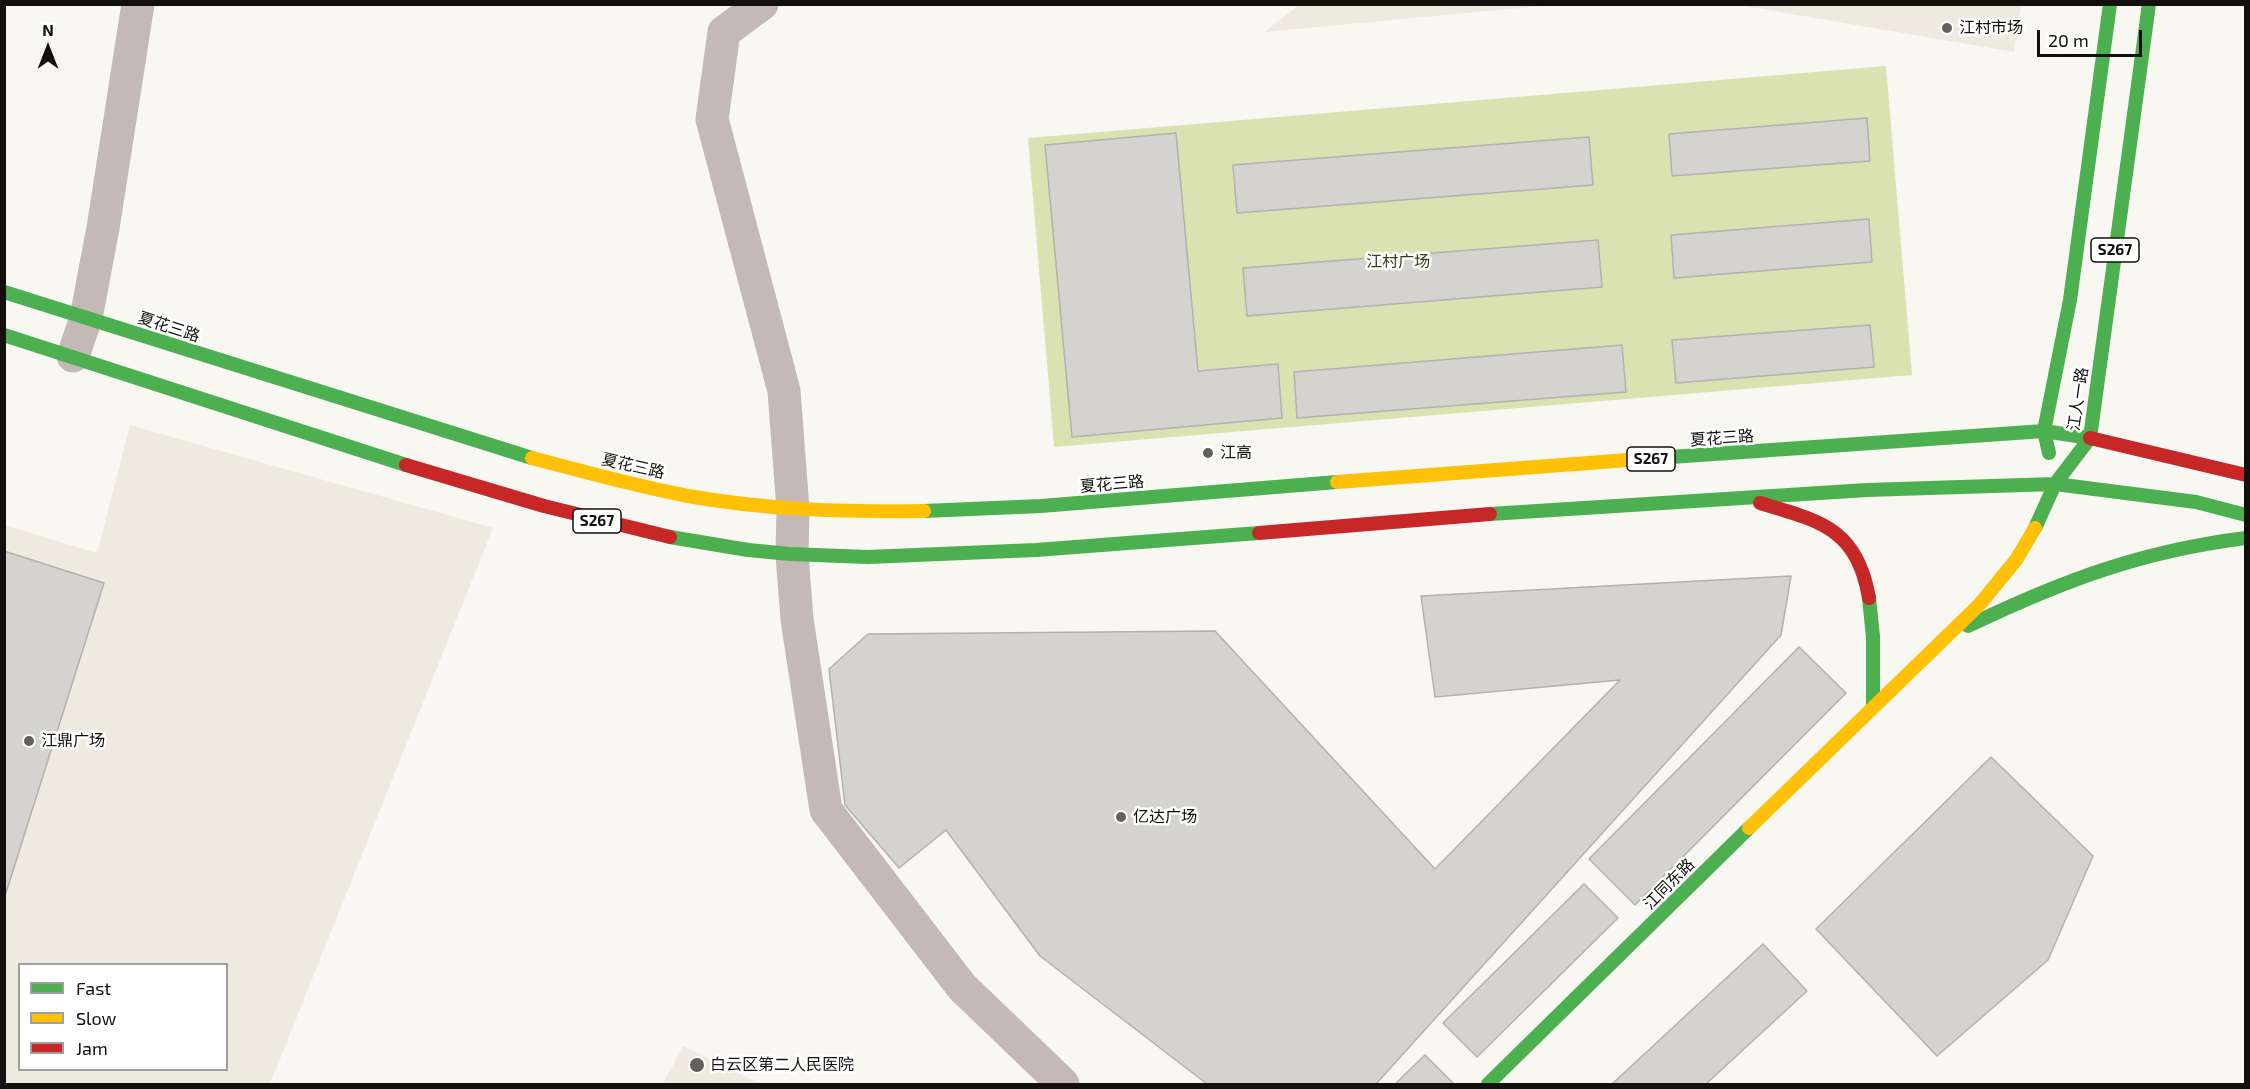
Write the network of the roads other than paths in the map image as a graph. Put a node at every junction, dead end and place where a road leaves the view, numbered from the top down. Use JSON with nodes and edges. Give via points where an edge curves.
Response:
{"nodes":[{"id":1,"x":138,"y":4,"type":"edge"},
{"id":2,"x":2110,"y":4,"type":"edge"},
{"id":3,"x":2150,"y":4,"type":"edge"},
{"id":4,"x":742,"y":8,"type":"edge"},
{"id":5,"x":4,"y":292,"type":"edge"},
{"id":6,"x":86,"y":318,"type":"junction"},
{"id":7,"x":4,"y":335,"type":"edge"},
{"id":8,"x":73,"y":356,"type":"junction"},
{"id":9,"x":2044,"y":431,"type":"junction"},
{"id":10,"x":2090,"y":438,"type":"junction"},
{"id":11,"x":2246,"y":475,"type":"edge"},
{"id":12,"x":2055,"y":484,"type":"junction"},
{"id":13,"x":1738,"y":497,"type":"junction"},
{"id":14,"x":794,"y":509,"type":"junction"},
{"id":15,"x":2246,"y":515,"type":"edge"},
{"id":16,"x":2246,"y":538,"type":"edge"},
{"id":17,"x":792,"y":555,"type":"junction"},
{"id":18,"x":1950,"y":634,"type":"junction"},
{"id":19,"x":1873,"y":706,"type":"junction"},
{"id":20,"x":1063,"y":1084,"type":"edge"},
{"id":21,"x":1488,"y":1084,"type":"edge"}],
"edges":[{"from":1,"to":6,"type":"street"},
{"from":2,"to":9,"type":"main road","name":"江人一路","number":"S267","via":[[2070,300]]},
{"from":3,"to":10,"type":"main road","name":"江人一路","number":"S267"},
{"from":4,"to":14,"type":"street","via":[[724,32],[712,119],[784,391]]},
{"from":5,"to":6,"type":"main road","name":"夏花三路","number":"S267"},
{"from":6,"to":8,"type":"street"},
{"from":6,"to":14,"type":"main road","name":"夏花三路","number":"S267","via":[[523,456],[690,496]]},
{"from":7,"to":8,"type":"main road","number":"S267"},
{"from":8,"to":17,"type":"main road","number":"S267","via":[[417,469],[557,510],[710,545]]},
{"from":9,"to":10,"type":"main road","name":"夏花三路","number":"S267"},
{"from":9,"to":12,"type":"main road","name":"江人一路","number":"S267"},
{"from":9,"to":14,"type":"main road","name":"夏花三路","number":"S267","via":[[1041,506],[856,512]]},
{"from":10,"to":11,"type":"main road","name":"夏花三路"},
{"from":10,"to":12,"type":"main road","name":"江人一路"},
{"from":12,"to":13,"type":"main road","number":"S267","via":[[1961,484]]},
{"from":12,"to":15,"type":"main road","via":[[2196,502]]},
{"from":12,"to":18,"type":"main road","name":"江同东路","via":[[2032,536],[2016,560]]},
{"from":13,"to":17,"type":"main road","number":"S267","via":[[1079,548]]},
{"from":13,"to":19,"type":"main road","via":[[1809,518],[1835,531],[1851,549],[1866,582],[1872,619]]},
{"from":14,"to":17,"type":"street"},
{"from":16,"to":18,"type":"main road","via":[[2178,548],[2111,565],[2023,599]]},
{"from":17,"to":20,"type":"street","via":[[797,619],[826,810],[962,987]]},
{"from":18,"to":19,"type":"main road","name":"江同东路"},
{"from":19,"to":21,"type":"main road","name":"江同东路"}]}
